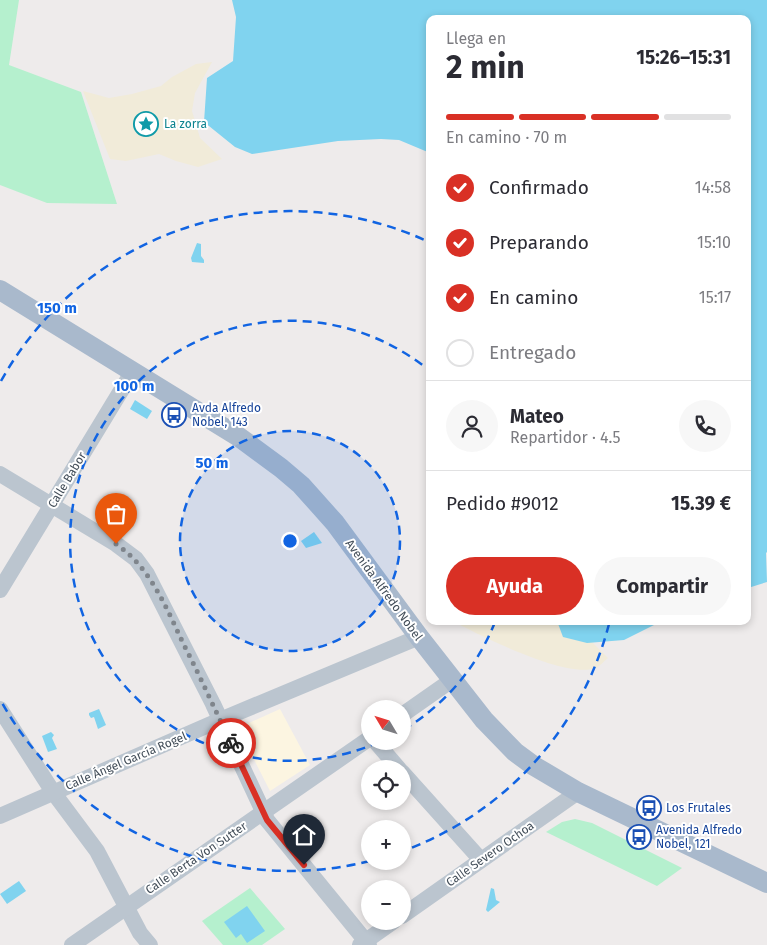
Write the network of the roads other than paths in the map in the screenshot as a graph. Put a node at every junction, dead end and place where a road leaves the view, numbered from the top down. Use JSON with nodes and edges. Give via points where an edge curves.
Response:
{"nodes":[{"id":1,"x":0,"y":290,"type":"edge"},
{"id":2,"x":133,"y":371,"type":"junction"},
{"id":3,"x":0,"y":474,"type":"edge"},
{"id":4,"x":52,"y":505,"type":"junction"},
{"id":5,"x":3,"y":579,"type":"edge"},
{"id":6,"x":419,"y":637,"type":"junction"},
{"id":7,"x":452,"y":680,"type":"junction"},
{"id":8,"x":0,"y":709,"type":"edge"},
{"id":9,"x":411,"y":709,"type":"edge"},
{"id":10,"x":220,"y":720,"type":"junction"},
{"id":11,"x":361,"y":744,"type":"edge"},
{"id":12,"x":383,"y":750,"type":"edge"},
{"id":13,"x":392,"y":760,"type":"edge"},
{"id":14,"x":411,"y":782,"type":"edge"},
{"id":15,"x":53,"y":792,"type":"junction"},
{"id":16,"x":578,"y":792,"type":"junction"},
{"id":17,"x":263,"y":812,"type":"junction"},
{"id":18,"x":0,"y":816,"type":"edge"},
{"id":19,"x":481,"y":860,"type":"junction"},
{"id":20,"x":767,"y":883,"type":"edge"},
{"id":21,"x":126,"y":907,"type":"junction"},
{"id":22,"x":411,"y":910,"type":"edge"},
{"id":23,"x":383,"y":930,"type":"edge"},
{"id":24,"x":365,"y":944,"type":"edge"},
{"id":25,"x":72,"y":945,"type":"edge"},
{"id":26,"x":150,"y":945,"type":"edge"}],
"edges":[{"from":1,"to":2,"type":"main road","name":"Avenida Alfredo Nobel"},
{"from":2,"to":4,"type":"street","name":"Calle Babor"},
{"from":2,"to":6,"type":"main road","name":"Avenida Alfredo Nobel","via":[[239,437],[301,485],[335,523]]},
{"from":3,"to":4,"type":"street"},
{"from":4,"to":5,"type":"street","name":"Calle Babor"},
{"from":4,"to":10,"type":"street","via":[[124,549],[147,574]]},
{"from":6,"to":7,"type":"main road","name":"Avenida Alfredo Nobel"},
{"from":6,"to":10,"type":"street","name":"Calle Ángel García Rogel"},
{"from":7,"to":9,"type":"street"},
{"from":7,"to":16,"type":"main road","name":"Avenida Alfredo Nobel","via":[[508,746]]},
{"from":8,"to":15,"type":"street"},
{"from":10,"to":15,"type":"street","name":"Calle Ángel García Rogel"},
{"from":10,"to":17,"type":"street"},
{"from":11,"to":17,"type":"street","name":"Calle Berta Von Sutter"},
{"from":12,"to":13,"type":"street"},
{"from":14,"to":19,"type":"street"},
{"from":15,"to":18,"type":"street","name":"Calle Ángel García Rogel"},
{"from":15,"to":21,"type":"street","via":[[97,852]]},
{"from":16,"to":19,"type":"street","name":"Calle Severo Ochoa"},
{"from":16,"to":20,"type":"main road","name":"Avenida Alfredo Nobel"},
{"from":17,"to":21,"type":"street","name":"Calle Berta Von Sutter"},
{"from":17,"to":24,"type":"street"},
{"from":19,"to":22,"type":"street","name":"Calle Severo Ochoa"},
{"from":21,"to":25,"type":"street","name":"Calle Berta Von Sutter"},
{"from":21,"to":26,"type":"street"},
{"from":23,"to":24,"type":"street"}]}
